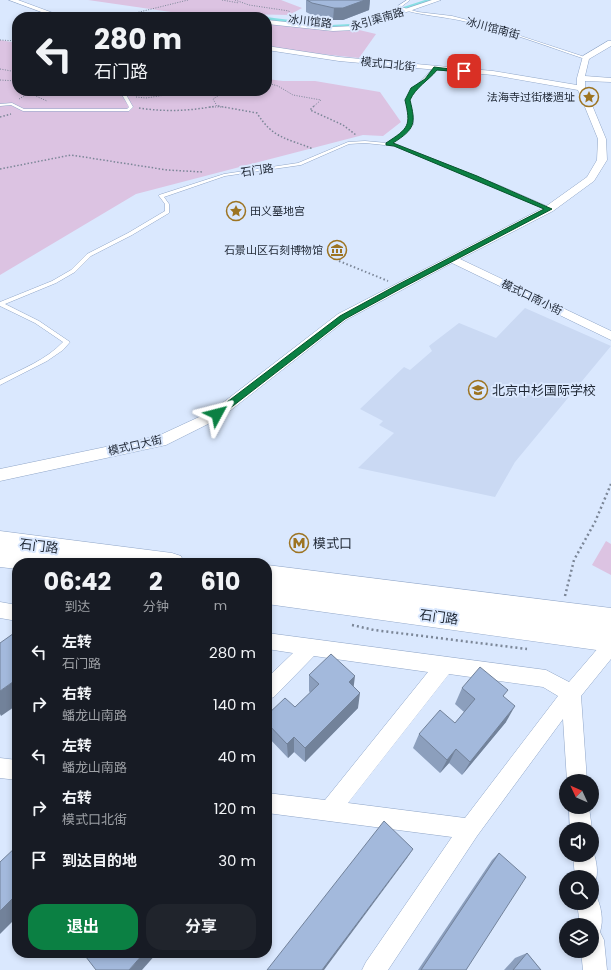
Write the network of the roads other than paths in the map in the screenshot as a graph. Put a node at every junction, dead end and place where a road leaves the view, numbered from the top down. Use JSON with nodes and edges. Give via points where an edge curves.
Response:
{"nodes":[{"id":1,"x":12,"y":0,"type":"edge"},
{"id":2,"x":409,"y":0,"type":"edge"},
{"id":3,"x":417,"y":0,"type":"edge"},
{"id":4,"x":438,"y":0,"type":"edge"},
{"id":5,"x":398,"y":7,"type":"junction"},
{"id":6,"x":406,"y":10,"type":"junction"},
{"id":7,"x":47,"y":12,"type":"edge"},
{"id":8,"x":272,"y":17,"type":"edge"},
{"id":9,"x":272,"y":23,"type":"edge"},
{"id":10,"x":611,"y":43,"type":"edge"},
{"id":11,"x":272,"y":49,"type":"edge"},
{"id":12,"x":586,"y":58,"type":"junction"},
{"id":13,"x":436,"y":68,"type":"junction"},
{"id":14,"x":611,"y":80,"type":"edge"},
{"id":15,"x":581,"y":83,"type":"junction"},
{"id":16,"x":124,"y":96,"type":"edge"},
{"id":17,"x":0,"y":105,"type":"edge"},
{"id":18,"x":388,"y":144,"type":"junction"},
{"id":19,"x":549,"y":209,"type":"junction"},
{"id":20,"x":452,"y":259,"type":"junction"},
{"id":21,"x":0,"y":304,"type":"edge"},
{"id":22,"x":611,"y":336,"type":"edge"},
{"id":23,"x":0,"y":383,"type":"edge"},
{"id":24,"x":0,"y":475,"type":"edge"},
{"id":25,"x":0,"y":541,"type":"edge"},
{"id":26,"x":0,"y":557,"type":"edge"},
{"id":27,"x":133,"y":558,"type":"edge"},
{"id":28,"x":12,"y":559,"type":"edge"},
{"id":29,"x":272,"y":576,"type":"edge"},
{"id":30,"x":272,"y":594,"type":"edge"},
{"id":31,"x":0,"y":610,"type":"edge"},
{"id":32,"x":12,"y":611,"type":"edge"},
{"id":33,"x":611,"y":620,"type":"edge"},
{"id":34,"x":611,"y":640,"type":"edge"},
{"id":35,"x":272,"y":642,"type":"edge"},
{"id":36,"x":611,"y":646,"type":"edge"},
{"id":37,"x":311,"y":647,"type":"junction"},
{"id":38,"x":445,"y":665,"type":"junction"},
{"id":39,"x":272,"y":686,"type":"edge"},
{"id":40,"x":571,"y":693,"type":"junction"},
{"id":41,"x":0,"y":768,"type":"edge"},
{"id":42,"x":12,"y":769,"type":"edge"},
{"id":43,"x":577,"y":774,"type":"edge"},
{"id":44,"x":272,"y":804,"type":"edge"},
{"id":45,"x":329,"y":811,"type":"junction"},
{"id":46,"x":470,"y":829,"type":"junction"},
{"id":47,"x":594,"y":958,"type":"edge"},
{"id":48,"x":374,"y":970,"type":"edge"},
{"id":49,"x":595,"y":970,"type":"edge"}],
"edges":[{"from":1,"to":7,"type":"street"},
{"from":2,"to":5,"type":"lane"},
{"from":3,"to":5,"type":"street","name":"冰川馆路"},
{"from":4,"to":6,"type":"street","name":"永引渠南路"},
{"from":5,"to":6,"type":"lane","name":"冰川馆南街"},
{"from":5,"to":8,"type":"street","name":"冰川馆路","via":[[353,23],[337,24]]},
{"from":6,"to":9,"type":"street","name":"永引渠南路","via":[[356,28],[332,29]]},
{"from":6,"to":12,"type":"lane","name":"冰川馆南街","via":[[451,16],[521,35]]},
{"from":10,"to":12,"type":"street"},
{"from":11,"to":13,"type":"street","name":"模式口北街","via":[[339,59]]},
{"from":12,"to":15,"type":"street"},
{"from":13,"to":15,"type":"street","name":"模式口北街"},
{"from":13,"to":18,"type":"lane","via":[[426,80],[413,89],[407,100],[411,125]]},
{"from":14,"to":15,"type":"street","name":"模式口北街"},
{"from":15,"to":19,"type":"street","name":"模式口大街","via":[[602,139],[602,160],[591,180]]},
{"from":16,"to":17,"type":"lane","via":[[131,107],[128,110],[23,110],[12,104]]},
{"from":18,"to":19,"type":"lane","name":"石门路","via":[[473,176]]},
{"from":18,"to":21,"type":"lane","name":"石门路","via":[[348,143],[299,164],[218,176],[161,196],[167,204],[167,212],[88,255],[73,271],[54,282]]},
{"from":19,"to":20,"type":"street","name":"模式口大街"},
{"from":20,"to":22,"type":"street","name":"模式口南小街"},
{"from":20,"to":24,"type":"street","name":"模式口大街","via":[[342,318],[210,418],[161,441]]},
{"from":21,"to":23,"type":"lane","via":[[37,322],[67,342],[31,367]]},
{"from":25,"to":27,"type":"highway","name":"石门路"},
{"from":26,"to":28,"type":"highway","name":"石门路"},
{"from":29,"to":33,"type":"highway","name":"石门路"},
{"from":30,"to":34,"type":"highway","name":"石门路"},
{"from":31,"to":32,"type":"street"},
{"from":35,"to":37,"type":"street"},
{"from":36,"to":40,"type":"street"},
{"from":37,"to":38,"type":"street"},
{"from":37,"to":39,"type":"street"},
{"from":38,"to":40,"type":"street","via":[[546,679]]},
{"from":38,"to":45,"type":"street"},
{"from":40,"to":43,"type":"street"},
{"from":40,"to":46,"type":"street"},
{"from":41,"to":42,"type":"street"},
{"from":44,"to":45,"type":"street"},
{"from":45,"to":46,"type":"street"},
{"from":46,"to":48,"type":"street"},
{"from":47,"to":49,"type":"street"}]}
